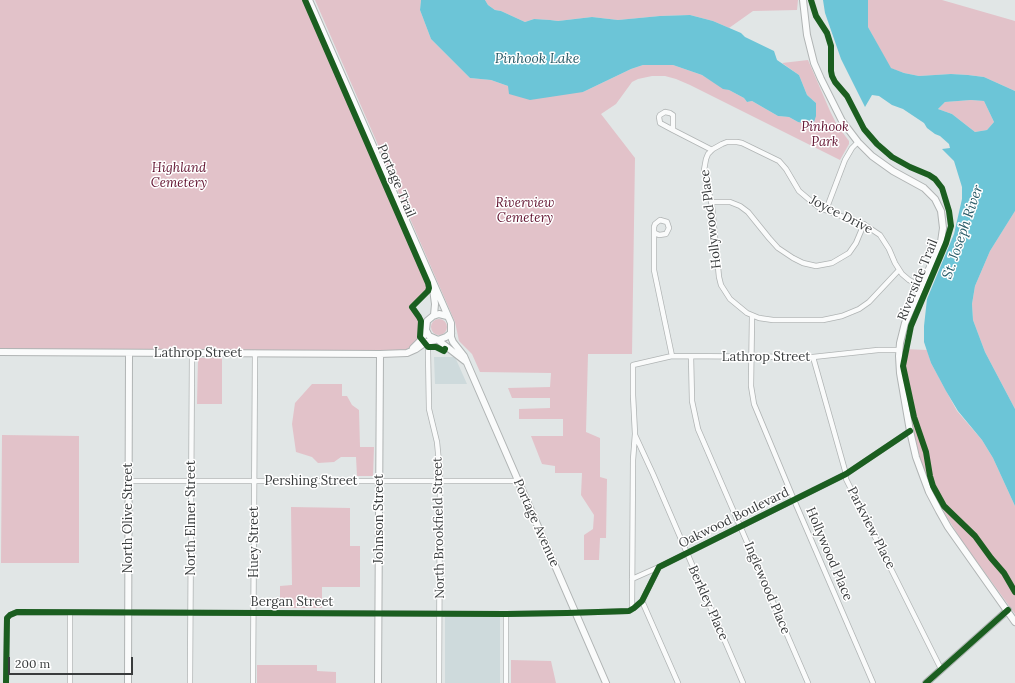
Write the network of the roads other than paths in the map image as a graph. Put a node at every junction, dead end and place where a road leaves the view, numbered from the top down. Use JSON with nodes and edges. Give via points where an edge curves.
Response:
{"nodes":[{"id":1,"x":309,"y":0,"type":"edge"},
{"id":2,"x":803,"y":0,"type":"edge"},
{"id":3,"x":673,"y":130,"type":"dead end"},
{"id":4,"x":858,"y":142,"type":"junction"},
{"id":5,"x":712,"y":150,"type":"junction"},
{"id":6,"x":712,"y":202,"type":"junction"},
{"id":7,"x":826,"y":210,"type":"junction"},
{"id":8,"x":864,"y":224,"type":"junction"},
{"id":9,"x":655,"y":233,"type":"dead end"},
{"id":10,"x":899,"y":270,"type":"junction"},
{"id":11,"x":432,"y":282,"type":"junction"},
{"id":12,"x":921,"y":286,"type":"junction"},
{"id":13,"x":434,"y":315,"type":"junction"},
{"id":14,"x":447,"y":316,"type":"junction"},
{"id":15,"x":752,"y":316,"type":"junction"},
{"id":16,"x":426,"y":330,"type":"junction"},
{"id":17,"x":451,"y":333,"type":"junction"},
{"id":18,"x":437,"y":340,"type":"junction"},
{"id":19,"x":899,"y":350,"type":"junction"},
{"id":20,"x":428,"y":351,"type":"dead end"},
{"id":21,"x":0,"y":352,"type":"edge"},
{"id":22,"x":129,"y":353,"type":"junction"},
{"id":23,"x":192,"y":353,"type":"junction"},
{"id":24,"x":255,"y":353,"type":"junction"},
{"id":25,"x":396,"y":353,"type":"junction"},
{"id":26,"x":380,"y":354,"type":"junction"},
{"id":27,"x":672,"y":356,"type":"junction"},
{"id":28,"x":691,"y":356,"type":"junction"},
{"id":29,"x":752,"y":357,"type":"junction"},
{"id":30,"x":813,"y":357,"type":"junction"},
{"id":31,"x":467,"y":363,"type":"junction"},
{"id":32,"x":910,"y":431,"type":"junction"},
{"id":33,"x":634,"y":434,"type":"junction"},
{"id":34,"x":846,"y":474,"type":"junction"},
{"id":35,"x":129,"y":481,"type":"junction"},
{"id":36,"x":191,"y":481,"type":"junction"},
{"id":37,"x":255,"y":481,"type":"junction"},
{"id":38,"x":379,"y":481,"type":"junction"},
{"id":39,"x":440,"y":481,"type":"junction"},
{"id":40,"x":518,"y":481,"type":"junction"},
{"id":41,"x":794,"y":500,"type":"junction"},
{"id":42,"x":741,"y":526,"type":"junction"},
{"id":43,"x":687,"y":553,"type":"junction"},
{"id":44,"x":659,"y":567,"type":"junction"},
{"id":45,"x":632,"y":579,"type":"junction"},
{"id":46,"x":642,"y":601,"type":"junction"},
{"id":47,"x":632,"y":609,"type":"junction"},
{"id":48,"x":1008,"y":610,"type":"junction"},
{"id":49,"x":70,"y":612,"type":"junction"},
{"id":50,"x":128,"y":612,"type":"junction"},
{"id":51,"x":575,"y":612,"type":"junction"},
{"id":52,"x":191,"y":613,"type":"junction"},
{"id":53,"x":254,"y":613,"type":"junction"},
{"id":54,"x":379,"y":613,"type":"junction"},
{"id":55,"x":440,"y":613,"type":"junction"},
{"id":56,"x":506,"y":614,"type":"junction"},
{"id":57,"x":1015,"y":622,"type":"edge"},
{"id":58,"x":941,"y":670,"type":"junction"},
{"id":59,"x":6,"y":683,"type":"edge"},
{"id":60,"x":70,"y":683,"type":"edge"},
{"id":61,"x":128,"y":683,"type":"edge"},
{"id":62,"x":190,"y":683,"type":"edge"},
{"id":63,"x":253,"y":683,"type":"edge"},
{"id":64,"x":378,"y":683,"type":"edge"},
{"id":65,"x":439,"y":683,"type":"edge"},
{"id":66,"x":506,"y":683,"type":"edge"},
{"id":67,"x":606,"y":683,"type":"edge"},
{"id":68,"x":678,"y":683,"type":"edge"},
{"id":69,"x":743,"y":683,"type":"edge"},
{"id":70,"x":808,"y":683,"type":"edge"},
{"id":71,"x":873,"y":683,"type":"edge"},
{"id":72,"x":926,"y":683,"type":"edge"}],
"edges":[{"from":1,"to":11,"type":"street"},
{"from":2,"to":4,"type":"street","via":[[806,29],[814,63],[835,108]]},
{"from":3,"to":5,"type":"street"},
{"from":4,"to":7,"type":"street","via":[[845,160]]},
{"from":4,"to":12,"type":"street","via":[[883,164],[924,188],[938,205],[943,221],[943,235]]},
{"from":5,"to":6,"type":"street","name":"Hollywood Place","via":[[706,159],[704,170]]},
{"from":5,"to":7,"type":"street","name":"Joyce Drive","via":[[731,141],[742,143],[776,159],[805,197]]},
{"from":6,"to":8,"type":"street","via":[[730,202],[740,206],[778,248],[809,264],[825,265],[844,257],[853,248]]},
{"from":6,"to":15,"type":"street","name":"Hollywood Place","via":[[720,281],[735,304]]},
{"from":7,"to":8,"type":"street","name":"Joyce Drive"},
{"from":8,"to":10,"type":"street","name":"Joyce Drive","via":[[885,242]]},
{"from":9,"to":27,"type":"street","via":[[654,274]]},
{"from":10,"to":12,"type":"street","name":"Joyce Drive"},
{"from":10,"to":15,"type":"street","via":[[870,302],[842,316],[823,320],[773,320]]},
{"from":11,"to":13,"type":"street"},
{"from":11,"to":14,"type":"street"},
{"from":12,"to":19,"type":"street","via":[[905,323]]},
{"from":13,"to":14,"type":"street"},
{"from":13,"to":16,"type":"street","via":[[428,321]]},
{"from":14,"to":17,"type":"street"},
{"from":15,"to":29,"type":"street","name":"Hollywood Place"},
{"from":16,"to":18,"type":"street","via":[[429,336]]},
{"from":16,"to":25,"type":"street","name":"Lathrop Street","via":[[422,339],[413,347]]},
{"from":17,"to":18,"type":"street"},
{"from":17,"to":31,"type":"street","name":"Portage Avenue","via":[[453,342]]},
{"from":18,"to":25,"type":"street","name":"Lathrop Street","via":[[426,342],[407,353]]},
{"from":18,"to":31,"type":"street","name":"Portage Avenue"},
{"from":19,"to":30,"type":"street","name":"Lathrop Street"},
{"from":19,"to":32,"type":"street","via":[[900,374]]},
{"from":20,"to":39,"type":"street","name":"North Brookfield Street","via":[[429,403],[438,452]]},
{"from":21,"to":22,"type":"street","name":"Lathrop Street"},
{"from":22,"to":23,"type":"street","name":"Lathrop Street"},
{"from":22,"to":35,"type":"street","name":"North Olive Street"},
{"from":23,"to":24,"type":"street","name":"Lathrop Street"},
{"from":23,"to":36,"type":"street","name":"North Elmer Street"},
{"from":24,"to":26,"type":"street","name":"Lathrop Street"},
{"from":24,"to":37,"type":"street","name":"Huey Street"},
{"from":25,"to":26,"type":"street","name":"Lathrop Street"},
{"from":26,"to":38,"type":"street","name":"Johnson Street"},
{"from":27,"to":28,"type":"street","name":"Lathrop Street"},
{"from":27,"to":33,"type":"street","name":"Lathrop Street","via":[[633,365]]},
{"from":28,"to":29,"type":"street","name":"Lathrop Street"},
{"from":28,"to":42,"type":"street","name":"Inglewood Place","via":[[692,401],[697,425]]},
{"from":29,"to":30,"type":"street","name":"Lathrop Street"},
{"from":29,"to":41,"type":"street","name":"Hollywood Place","via":[[751,386],[754,404]]},
{"from":30,"to":34,"type":"street","name":"Parkview Place"},
{"from":31,"to":40,"type":"street","name":"Portage Avenue"},
{"from":32,"to":34,"type":"street","name":"Oakwood Boulevard"},
{"from":32,"to":48,"type":"street","via":[[916,457],[939,511]]},
{"from":33,"to":43,"type":"street","name":"Berkley Place"},
{"from":33,"to":45,"type":"street"},
{"from":34,"to":41,"type":"street","name":"Oakwood Boulevard"},
{"from":34,"to":58,"type":"street","name":"Parkview Place","via":[[846,479]]},
{"from":35,"to":36,"type":"street","name":"Pershing Street"},
{"from":35,"to":50,"type":"street","name":"North Olive Street"},
{"from":36,"to":37,"type":"street","name":"Pershing Street"},
{"from":36,"to":52,"type":"street","name":"North Elmer Street"},
{"from":37,"to":38,"type":"street","name":"Pershing Street"},
{"from":37,"to":53,"type":"street","name":"Huey Street"},
{"from":38,"to":39,"type":"street","name":"Pershing Street"},
{"from":38,"to":54,"type":"street","name":"Johnson Street"},
{"from":39,"to":40,"type":"street","name":"Pershing Street"},
{"from":39,"to":55,"type":"street","name":"North Brookfield Street"},
{"from":40,"to":51,"type":"street","name":"Portage Avenue"},
{"from":41,"to":42,"type":"street","name":"Oakwood Boulevard"},
{"from":41,"to":71,"type":"street","name":"Hollywood Place"},
{"from":42,"to":43,"type":"street","name":"Oakwood Boulevard"},
{"from":42,"to":70,"type":"street","name":"Inglewood Place"},
{"from":43,"to":44,"type":"street","name":"Oakwood Boulevard"},
{"from":43,"to":69,"type":"street","name":"Berkley Place"},
{"from":44,"to":45,"type":"street"},
{"from":44,"to":46,"type":"street"},
{"from":45,"to":47,"type":"street"},
{"from":46,"to":47,"type":"street"},
{"from":46,"to":68,"type":"street"},
{"from":47,"to":51,"type":"street"},
{"from":48,"to":57,"type":"street"},
{"from":48,"to":58,"type":"street"},
{"from":49,"to":50,"type":"street","name":"Bergan Street"},
{"from":49,"to":59,"type":"street","name":"Bergan Street","via":[[16,612],[7,618]]},
{"from":49,"to":60,"type":"street"},
{"from":50,"to":52,"type":"street","name":"Bergan Street"},
{"from":50,"to":61,"type":"street","name":"North Olive Street"},
{"from":51,"to":56,"type":"street","name":"Bergan Street"},
{"from":51,"to":67,"type":"street","name":"Portage Avenue"},
{"from":52,"to":53,"type":"street","name":"Bergan Street"},
{"from":52,"to":62,"type":"street","name":"North Elmer Street"},
{"from":53,"to":54,"type":"street","name":"Bergan Street"},
{"from":53,"to":63,"type":"street","name":"Huey Street"},
{"from":54,"to":55,"type":"street","name":"Bergan Street"},
{"from":54,"to":64,"type":"street","name":"Johnson Street"},
{"from":55,"to":56,"type":"street","name":"Bergan Street"},
{"from":55,"to":65,"type":"street","name":"North Brookfield Street"},
{"from":56,"to":66,"type":"street"},
{"from":58,"to":72,"type":"street"}]}
